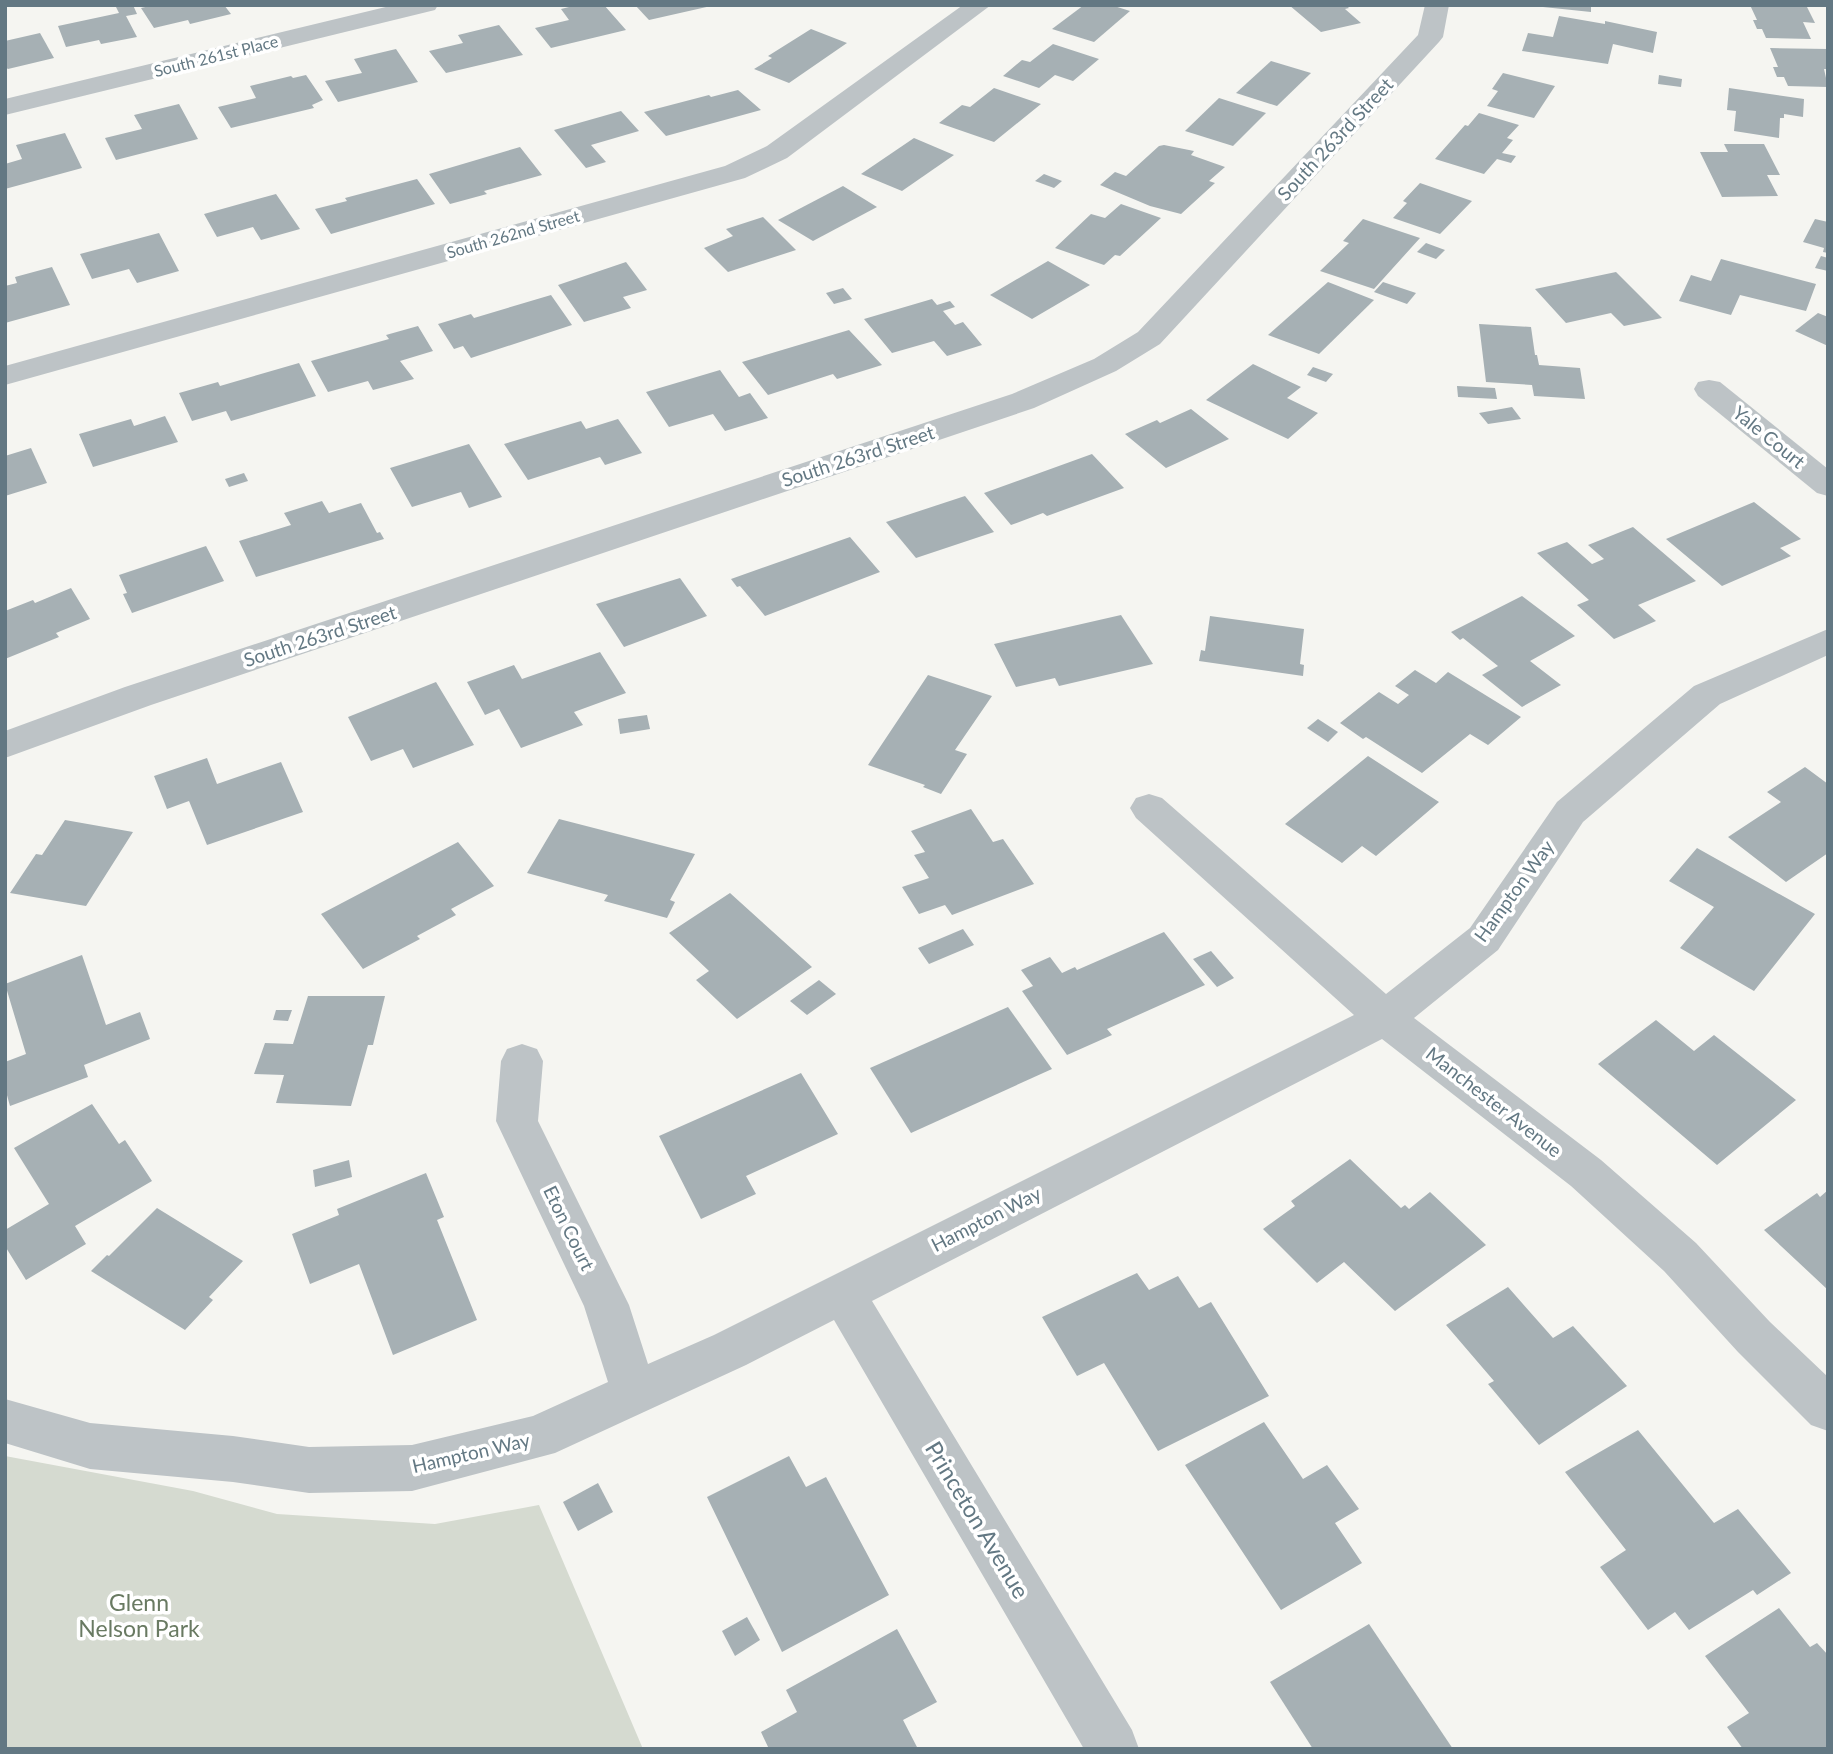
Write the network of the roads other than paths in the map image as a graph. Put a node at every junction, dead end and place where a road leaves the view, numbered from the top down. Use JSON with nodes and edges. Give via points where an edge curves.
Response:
{"nodes":[{"id":1,"x":426,"y":5,"type":"edge"},
{"id":2,"x":979,"y":5,"type":"edge"},
{"id":3,"x":1437,"y":5,"type":"edge"},
{"id":4,"x":5,"y":107,"type":"edge"},
{"id":5,"x":5,"y":376,"type":"edge"},
{"id":6,"x":1709,"y":389,"type":"dead end"},
{"id":7,"x":1828,"y":486,"type":"edge"},
{"id":8,"x":1828,"y":642,"type":"edge"},
{"id":9,"x":5,"y":745,"type":"edge"},
{"id":10,"x":1149,"y":808,"type":"dead end"},
{"id":11,"x":1385,"y":1017,"type":"junction"},
{"id":12,"x":522,"y":1061,"type":"dead end"},
{"id":13,"x":842,"y":1292,"type":"junction"},
{"id":14,"x":635,"y":1394,"type":"junction"},
{"id":15,"x":1828,"y":1409,"type":"edge"},
{"id":16,"x":5,"y":1421,"type":"edge"},
{"id":17,"x":1113,"y":1749,"type":"edge"}],
"edges":[{"from":1,"to":4,"type":"street","name":"South 261st Place"},
{"from":2,"to":5,"type":"street","name":"South 262nd Street","via":[[777,152],[735,172]]},
{"from":3,"to":9,"type":"street","name":"South 263rd Street","via":[[1430,37],[1149,338],[1105,365],[1023,401],[138,696]]},
{"from":6,"to":7,"type":"street","name":"Yale Court"},
{"from":8,"to":11,"type":"street","name":"Hampton Way","via":[[1707,695],[1570,812],[1484,939]]},
{"from":10,"to":11,"type":"street","name":"Manchester Avenue"},
{"from":11,"to":13,"type":"street","name":"Hampton Way"},
{"from":11,"to":15,"type":"street","name":"Manchester Avenue","via":[[1586,1173],[1680,1257]]},
{"from":12,"to":14,"type":"street","name":"Eton Court","via":[[517,1121],[606,1305]]},
{"from":13,"to":14,"type":"street","name":"Hampton Way"},
{"from":13,"to":17,"type":"street","name":"Princeton Avenue"},
{"from":14,"to":16,"type":"street","name":"Hampton Way","via":[[538,1437],[412,1468],[309,1470],[90,1446]]}]}
